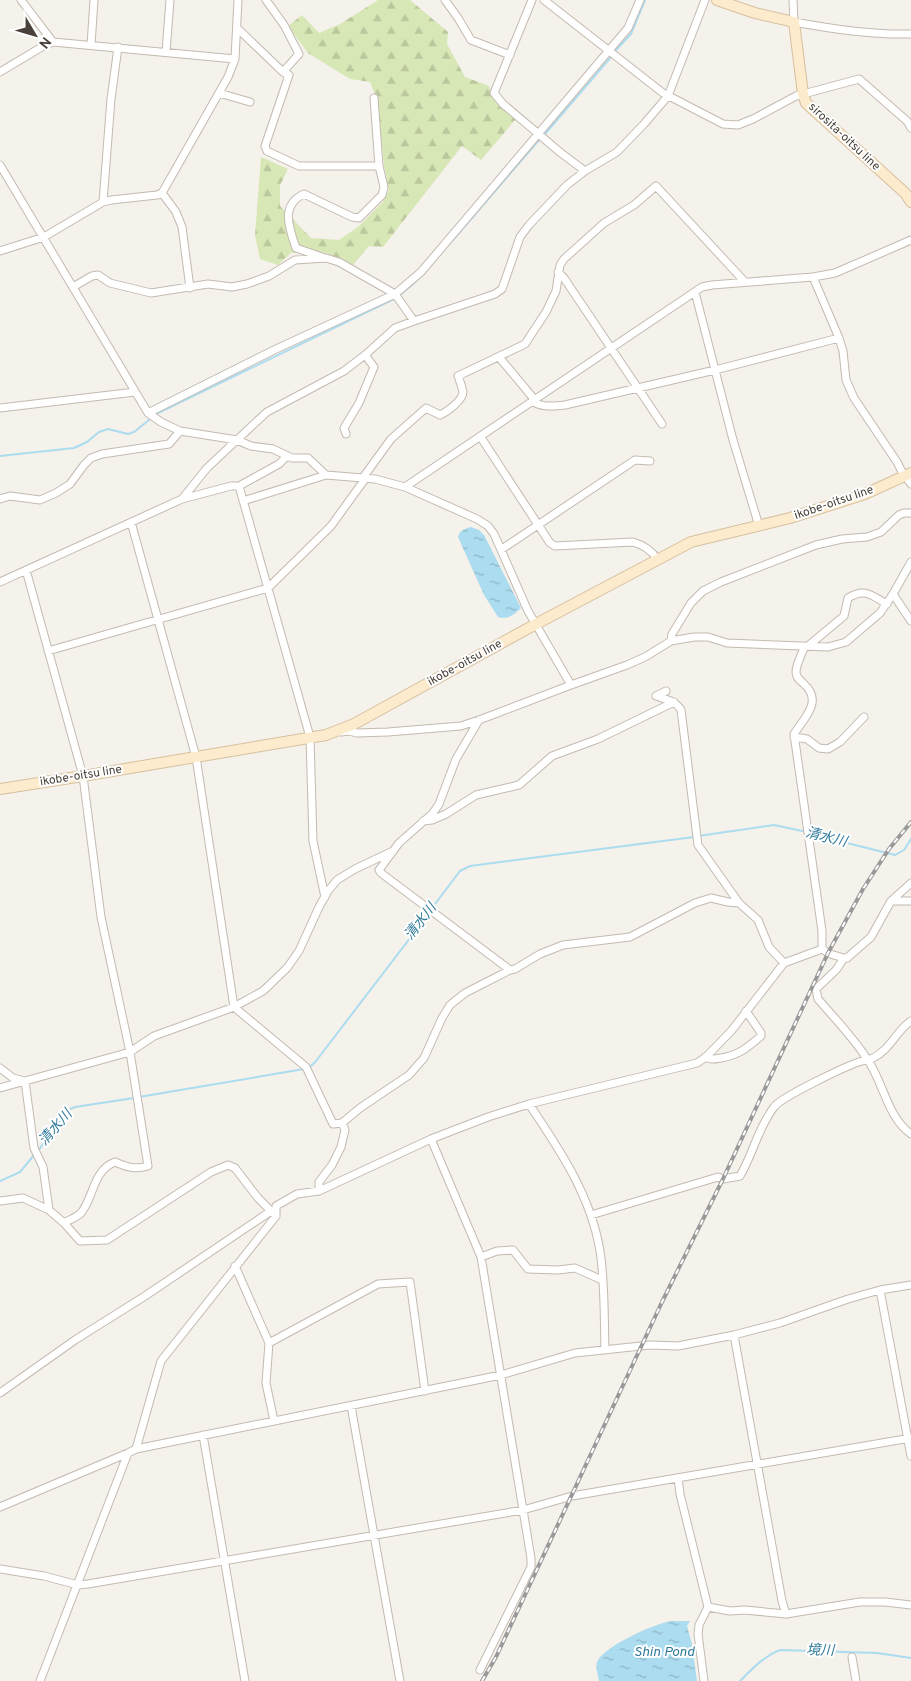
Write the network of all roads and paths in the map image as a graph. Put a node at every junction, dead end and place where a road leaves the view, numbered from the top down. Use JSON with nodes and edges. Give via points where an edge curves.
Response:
{"nodes":[{"id":1,"x":21,"y":0,"type":"edge"},
{"id":2,"x":94,"y":0,"type":"edge"},
{"id":3,"x":170,"y":0,"type":"edge"},
{"id":4,"x":238,"y":0,"type":"edge"},
{"id":5,"x":266,"y":0,"type":"edge"},
{"id":6,"x":445,"y":0,"type":"edge"},
{"id":7,"x":532,"y":0,"type":"edge"},
{"id":8,"x":544,"y":0,"type":"edge"},
{"id":9,"x":640,"y":0,"type":"edge"},
{"id":10,"x":705,"y":0,"type":"edge"},
{"id":11,"x":717,"y":0,"type":"edge"},
{"id":12,"x":792,"y":0,"type":"edge"},
{"id":13,"x":794,"y":22,"type":"junction"},
{"id":14,"x":237,"y":28,"type":"junction"},
{"id":15,"x":911,"y":34,"type":"edge"},
{"id":16,"x":54,"y":42,"type":"junction"},
{"id":17,"x":91,"y":45,"type":"junction"},
{"id":18,"x":118,"y":47,"type":"junction"},
{"id":19,"x":609,"y":51,"type":"junction"},
{"id":20,"x":166,"y":52,"type":"junction"},
{"id":21,"x":510,"y":55,"type":"junction"},
{"id":22,"x":235,"y":59,"type":"junction"},
{"id":23,"x":0,"y":72,"type":"edge"},
{"id":24,"x":283,"y":72,"type":"junction"},
{"id":25,"x":219,"y":93,"type":"junction"},
{"id":26,"x":803,"y":94,"type":"junction"},
{"id":27,"x":668,"y":96,"type":"junction"},
{"id":28,"x":374,"y":98,"type":"dead end"},
{"id":29,"x":250,"y":102,"type":"dead end"},
{"id":30,"x":911,"y":128,"type":"edge"},
{"id":31,"x":539,"y":134,"type":"junction"},
{"id":32,"x":0,"y":165,"type":"edge"},
{"id":33,"x":380,"y":166,"type":"junction"},
{"id":34,"x":585,"y":171,"type":"junction"},
{"id":35,"x":162,"y":193,"type":"junction"},
{"id":36,"x":103,"y":202,"type":"junction"},
{"id":37,"x":911,"y":202,"type":"edge"},
{"id":38,"x":44,"y":237,"type":"junction"},
{"id":39,"x":911,"y":240,"type":"edge"},
{"id":40,"x":0,"y":251,"type":"edge"},
{"id":41,"x":326,"y":258,"type":"junction"},
{"id":42,"x":558,"y":272,"type":"junction"},
{"id":43,"x":813,"y":277,"type":"junction"},
{"id":44,"x":746,"y":282,"type":"junction"},
{"id":45,"x":73,"y":287,"type":"junction"},
{"id":46,"x":190,"y":288,"type":"junction"},
{"id":47,"x":695,"y":292,"type":"junction"},
{"id":48,"x":396,"y":294,"type":"junction"},
{"id":49,"x":414,"y":321,"type":"junction"},
{"id":50,"x":839,"y":338,"type":"junction"},
{"id":51,"x":610,"y":348,"type":"junction"},
{"id":52,"x":365,"y":355,"type":"junction"},
{"id":53,"x":499,"y":357,"type":"junction"},
{"id":54,"x":715,"y":370,"type":"junction"},
{"id":55,"x":637,"y":388,"type":"junction"},
{"id":56,"x":135,"y":392,"type":"junction"},
{"id":57,"x":533,"y":400,"type":"junction"},
{"id":58,"x":0,"y":408,"type":"edge"},
{"id":59,"x":148,"y":413,"type":"junction"},
{"id":60,"x":662,"y":424,"type":"dead end"},
{"id":61,"x":180,"y":431,"type":"junction"},
{"id":62,"x":346,"y":434,"type":"dead end"},
{"id":63,"x":480,"y":436,"type":"junction"},
{"id":64,"x":236,"y":440,"type":"junction"},
{"id":65,"x":287,"y":456,"type":"junction"},
{"id":66,"x":650,"y":461,"type":"dead end"},
{"id":67,"x":326,"y":475,"type":"junction"},
{"id":68,"x":909,"y":478,"type":"edge"},
{"id":69,"x":364,"y":479,"type":"junction"},
{"id":70,"x":239,"y":486,"type":"junction"},
{"id":71,"x":405,"y":487,"type":"junction"},
{"id":72,"x":0,"y":499,"type":"edge"},
{"id":73,"x":182,"y":499,"type":"junction"},
{"id":74,"x":243,"y":501,"type":"junction"},
{"id":75,"x":911,"y":513,"type":"edge"},
{"id":76,"x":131,"y":522,"type":"junction"},
{"id":77,"x":538,"y":524,"type":"junction"},
{"id":78,"x":759,"y":526,"type":"junction"},
{"id":79,"x":502,"y":549,"type":"junction"},
{"id":80,"x":657,"y":559,"type":"junction"},
{"id":81,"x":911,"y":562,"type":"edge"},
{"id":82,"x":26,"y":570,"type":"junction"},
{"id":83,"x":0,"y":582,"type":"edge"},
{"id":84,"x":268,"y":588,"type":"junction"},
{"id":85,"x":893,"y":594,"type":"junction"},
{"id":86,"x":887,"y":604,"type":"junction"},
{"id":87,"x":158,"y":619,"type":"junction"},
{"id":88,"x":911,"y":621,"type":"edge"},
{"id":89,"x":536,"y":624,"type":"junction"},
{"id":90,"x":671,"y":641,"type":"junction"},
{"id":91,"x":806,"y":646,"type":"junction"},
{"id":92,"x":48,"y":650,"type":"junction"},
{"id":93,"x":571,"y":685,"type":"junction"},
{"id":94,"x":666,"y":690,"type":"dead end"},
{"id":95,"x":674,"y":702,"type":"junction"},
{"id":96,"x":864,"y":717,"type":"dead end"},
{"id":97,"x":479,"y":720,"type":"junction"},
{"id":98,"x":326,"y":735,"type":"junction"},
{"id":99,"x":310,"y":737,"type":"junction"},
{"id":100,"x":794,"y":737,"type":"junction"},
{"id":101,"x":196,"y":757,"type":"junction"},
{"id":102,"x":83,"y":776,"type":"junction"},
{"id":103,"x":0,"y":789,"type":"edge"},
{"id":104,"x":423,"y":821,"type":"junction"},
{"id":105,"x":392,"y":851,"type":"junction"},
{"id":106,"x":911,"y":883,"type":"edge"},
{"id":107,"x":325,"y":897,"type":"junction"},
{"id":108,"x":891,"y":901,"type":"junction"},
{"id":109,"x":911,"y":901,"type":"edge"},
{"id":110,"x":739,"y":903,"type":"junction"},
{"id":111,"x":822,"y":949,"type":"junction"},
{"id":112,"x":844,"y":958,"type":"junction"},
{"id":113,"x":784,"y":963,"type":"junction"},
{"id":114,"x":510,"y":970,"type":"junction"},
{"id":115,"x":234,"y":1007,"type":"junction"},
{"id":116,"x":746,"y":1011,"type":"junction"},
{"id":117,"x":911,"y":1021,"type":"edge"},
{"id":118,"x":130,"y":1052,"type":"junction"},
{"id":119,"x":705,"y":1057,"type":"junction"},
{"id":120,"x":868,"y":1060,"type":"junction"},
{"id":121,"x":0,"y":1068,"type":"edge"},
{"id":122,"x":25,"y":1082,"type":"junction"},
{"id":123,"x":0,"y":1088,"type":"edge"},
{"id":124,"x":529,"y":1104,"type":"junction"},
{"id":125,"x":342,"y":1123,"type":"junction"},
{"id":126,"x":911,"y":1134,"type":"edge"},
{"id":127,"x":431,"y":1139,"type":"junction"},
{"id":128,"x":319,"y":1191,"type":"junction"},
{"id":129,"x":0,"y":1201,"type":"edge"},
{"id":130,"x":49,"y":1210,"type":"junction"},
{"id":131,"x":273,"y":1214,"type":"junction"},
{"id":132,"x":591,"y":1215,"type":"junction"},
{"id":133,"x":64,"y":1223,"type":"junction"},
{"id":134,"x":481,"y":1257,"type":"junction"},
{"id":135,"x":235,"y":1266,"type":"junction"},
{"id":136,"x":602,"y":1280,"type":"junction"},
{"id":137,"x":911,"y":1285,"type":"edge"},
{"id":138,"x":880,"y":1290,"type":"junction"},
{"id":139,"x":734,"y":1335,"type":"junction"},
{"id":140,"x":269,"y":1343,"type":"junction"},
{"id":141,"x":605,"y":1350,"type":"junction"},
{"id":142,"x":501,"y":1375,"type":"junction"},
{"id":143,"x":425,"y":1391,"type":"junction"},
{"id":144,"x":0,"y":1393,"type":"edge"},
{"id":145,"x":351,"y":1406,"type":"junction"},
{"id":146,"x":274,"y":1421,"type":"junction"},
{"id":147,"x":203,"y":1435,"type":"junction"},
{"id":148,"x":909,"y":1438,"type":"edge"},
{"id":149,"x":136,"y":1449,"type":"junction"},
{"id":150,"x":128,"y":1454,"type":"junction"},
{"id":151,"x":911,"y":1456,"type":"edge"},
{"id":152,"x":758,"y":1464,"type":"junction"},
{"id":153,"x":678,"y":1478,"type":"junction"},
{"id":154,"x":0,"y":1507,"type":"edge"},
{"id":155,"x":523,"y":1510,"type":"junction"},
{"id":156,"x":374,"y":1536,"type":"junction"},
{"id":157,"x":225,"y":1561,"type":"junction"},
{"id":158,"x":0,"y":1568,"type":"edge"},
{"id":159,"x":78,"y":1585,"type":"junction"},
{"id":160,"x":911,"y":1605,"type":"edge"},
{"id":161,"x":708,"y":1607,"type":"junction"},
{"id":162,"x":786,"y":1614,"type":"junction"},
{"id":163,"x":852,"y":1657,"type":"dead end"},
{"id":164,"x":480,"y":1670,"type":"dead end"},
{"id":165,"x":40,"y":1681,"type":"edge"},
{"id":166,"x":245,"y":1681,"type":"edge"},
{"id":167,"x":400,"y":1681,"type":"edge"},
{"id":168,"x":704,"y":1681,"type":"edge"},
{"id":169,"x":856,"y":1681,"type":"edge"}],
"edges":[{"from":1,"to":16,"type":"street"},
{"from":2,"to":17,"type":"street"},
{"from":3,"to":20,"type":"street"},
{"from":4,"to":14,"type":"street"},
{"from":5,"to":24,"type":"street","via":[[299,54]]},
{"from":6,"to":21,"type":"street","via":[[471,40]]},
{"from":7,"to":21,"type":"street"},
{"from":8,"to":19,"type":"street"},
{"from":9,"to":19,"type":"street","via":[[628,28]]},
{"from":10,"to":27,"type":"street"},
{"from":11,"to":13,"type":"main road"},
{"from":12,"to":13,"type":"street"},
{"from":13,"to":15,"type":"street","via":[[851,32]]},
{"from":13,"to":26,"type":"main road","name":"sirosita-oitsu line"},
{"from":14,"to":22,"type":"street"},
{"from":14,"to":24,"type":"street"},
{"from":16,"to":17,"type":"street"},
{"from":16,"to":23,"type":"street"},
{"from":17,"to":18,"type":"street"},
{"from":18,"to":20,"type":"street"},
{"from":18,"to":36,"type":"street"},
{"from":19,"to":27,"type":"street"},
{"from":19,"to":31,"type":"street"},
{"from":20,"to":22,"type":"street"},
{"from":21,"to":31,"type":"street","via":[[494,93]]},
{"from":22,"to":25,"type":"street"},
{"from":24,"to":33,"type":"street","via":[[288,75],[265,146],[267,151],[299,166]]},
{"from":25,"to":29,"type":"street"},
{"from":25,"to":35,"type":"street"},
{"from":26,"to":27,"type":"street","via":[[738,125],[723,124]]},
{"from":26,"to":30,"type":"street","via":[[859,79]]},
{"from":26,"to":37,"type":"main road","name":"sirosita-oitsu line","via":[[806,103]]},
{"from":27,"to":34,"type":"street","via":[[617,152]]},
{"from":28,"to":33,"type":"street"},
{"from":31,"to":34,"type":"street"},
{"from":31,"to":48,"type":"street","via":[[421,272]]},
{"from":32,"to":38,"type":"street"},
{"from":33,"to":41,"type":"street","via":[[382,195],[359,218],[304,194],[296,198],[289,209],[289,228],[296,248]]},
{"from":34,"to":49,"type":"street","via":[[520,237],[502,289],[486,298]]},
{"from":35,"to":36,"type":"street"},
{"from":35,"to":46,"type":"street","via":[[182,227]]},
{"from":36,"to":38,"type":"street"},
{"from":38,"to":40,"type":"street"},
{"from":38,"to":45,"type":"street"},
{"from":39,"to":43,"type":"street","via":[[834,273]]},
{"from":41,"to":46,"type":"street","via":[[295,260],[269,276],[247,284],[232,287],[208,284]]},
{"from":41,"to":48,"type":"street"},
{"from":42,"to":44,"type":"street","via":[[564,259],[604,223],[634,205],[656,186]]},
{"from":42,"to":51,"type":"street"},
{"from":42,"to":53,"type":"street","via":[[556,291],[525,344]]},
{"from":43,"to":44,"type":"street"},
{"from":43,"to":50,"type":"street"},
{"from":44,"to":47,"type":"street","via":[[712,285]]},
{"from":45,"to":46,"type":"street","via":[[98,276],[151,293]]},
{"from":45,"to":56,"type":"street"},
{"from":47,"to":51,"type":"street"},
{"from":47,"to":54,"type":"street"},
{"from":48,"to":49,"type":"street"},
{"from":48,"to":59,"type":"street"},
{"from":49,"to":52,"type":"street","via":[[395,328]]},
{"from":50,"to":54,"type":"street"},
{"from":50,"to":68,"type":"street","via":[[846,380],[854,398]]},
{"from":51,"to":55,"type":"street"},
{"from":51,"to":57,"type":"street"},
{"from":52,"to":62,"type":"street","via":[[374,367],[359,404],[344,428]]},
{"from":52,"to":64,"type":"street","via":[[344,371],[268,412]]},
{"from":53,"to":57,"type":"street"},
{"from":53,"to":69,"type":"street","via":[[458,376],[462,397],[445,413],[426,408],[391,439]]},
{"from":54,"to":55,"type":"street"},
{"from":54,"to":78,"type":"street"},
{"from":55,"to":57,"type":"street","via":[[565,405],[546,407]]},
{"from":55,"to":60,"type":"street"},
{"from":56,"to":58,"type":"street"},
{"from":56,"to":59,"type":"street"},
{"from":57,"to":63,"type":"street"},
{"from":59,"to":61,"type":"street"},
{"from":61,"to":64,"type":"street"},
{"from":61,"to":72,"type":"street","via":[[169,444],[91,458],[70,484],[40,500],[10,496]]},
{"from":63,"to":71,"type":"street"},
{"from":63,"to":77,"type":"street"},
{"from":64,"to":65,"type":"street"},
{"from":64,"to":73,"type":"street"},
{"from":65,"to":67,"type":"street","via":[[308,458]]},
{"from":65,"to":70,"type":"street","via":[[279,464]]},
{"from":66,"to":77,"type":"street","via":[[635,460]]},
{"from":67,"to":69,"type":"street"},
{"from":67,"to":74,"type":"street"},
{"from":68,"to":78,"type":"main road","name":"ikobe-oitsu line"},
{"from":69,"to":71,"type":"street"},
{"from":69,"to":84,"type":"street","via":[[331,526]]},
{"from":70,"to":73,"type":"street"},
{"from":70,"to":74,"type":"street"},
{"from":71,"to":79,"type":"street","via":[[482,523],[494,534]]},
{"from":73,"to":76,"type":"street"},
{"from":74,"to":84,"type":"street"},
{"from":75,"to":90,"type":"street","via":[[899,515],[881,532],[867,538],[816,545],[703,591],[691,603]]},
{"from":76,"to":82,"type":"street"},
{"from":76,"to":87,"type":"street"},
{"from":77,"to":79,"type":"street"},
{"from":77,"to":80,"type":"street","via":[[555,546],[633,542],[642,545]]},
{"from":78,"to":80,"type":"main road","name":"ikobe-oitsu line","via":[[690,542]]},
{"from":79,"to":89,"type":"street"},
{"from":80,"to":89,"type":"main road","name":"ikobe-oitsu line"},
{"from":81,"to":85,"type":"street"},
{"from":82,"to":83,"type":"street"},
{"from":82,"to":92,"type":"street"},
{"from":84,"to":87,"type":"street"},
{"from":84,"to":99,"type":"street"},
{"from":85,"to":86,"type":"street"},
{"from":85,"to":88,"type":"street"},
{"from":86,"to":91,"type":"street","via":[[880,614],[846,642],[828,647]]},
{"from":86,"to":91,"type":"street","via":[[866,592],[857,592],[848,598],[844,616]]},
{"from":87,"to":92,"type":"street"},
{"from":87,"to":101,"type":"street"},
{"from":89,"to":93,"type":"street"},
{"from":89,"to":98,"type":"main road","name":"ikobe-oitsu line","via":[[354,724]]},
{"from":90,"to":91,"type":"street","via":[[708,637],[727,643]]},
{"from":90,"to":93,"type":"street","via":[[627,665]]},
{"from":91,"to":100,"type":"street","via":[[796,670],[797,678],[814,698]]},
{"from":92,"to":102,"type":"street"},
{"from":93,"to":97,"type":"street"},
{"from":94,"to":95,"type":"street","via":[[656,696]]},
{"from":95,"to":104,"type":"street","via":[[598,739],[552,756],[519,785],[476,795],[446,814]]},
{"from":95,"to":110,"type":"street","via":[[681,710],[698,845]]},
{"from":96,"to":100,"type":"street","via":[[840,742],[828,749]]},
{"from":97,"to":98,"type":"street","via":[[461,726]]},
{"from":97,"to":104,"type":"street","via":[[456,759],[439,804]]},
{"from":98,"to":99,"type":"main road","name":"ikobe-oitsu line"},
{"from":99,"to":101,"type":"main road","name":"ikobe-oitsu line"},
{"from":99,"to":107,"type":"street","via":[[313,841]]},
{"from":100,"to":111,"type":"street"},
{"from":101,"to":102,"type":"main road","name":"ikobe-oitsu line"},
{"from":101,"to":115,"type":"street"},
{"from":102,"to":103,"type":"main road","name":"ikobe-oitsu line"},
{"from":102,"to":118,"type":"street","via":[[101,916]]},
{"from":104,"to":105,"type":"street"},
{"from":105,"to":107,"type":"street","via":[[337,880]]},
{"from":105,"to":114,"type":"street","via":[[380,867],[381,873]]},
{"from":106,"to":108,"type":"street"},
{"from":107,"to":115,"type":"street","via":[[288,968],[263,991]]},
{"from":108,"to":109,"type":"street"},
{"from":108,"to":112,"type":"street","via":[[871,936]]},
{"from":110,"to":113,"type":"street","via":[[758,920],[769,947]]},
{"from":110,"to":114,"type":"street","via":[[711,898],[630,937],[563,946]]},
{"from":111,"to":112,"type":"street"},
{"from":111,"to":113,"type":"street"},
{"from":112,"to":120,"type":"street","via":[[816,989],[818,999]]},
{"from":113,"to":116,"type":"street"},
{"from":114,"to":125,"type":"street","via":[[465,993],[450,1005],[424,1058],[409,1074]]},
{"from":115,"to":118,"type":"street","via":[[154,1036]]},
{"from":115,"to":125,"type":"street","via":[[307,1069],[333,1124]]},
{"from":116,"to":119,"type":"street"},
{"from":116,"to":119,"type":"street","via":[[761,1036],[734,1056],[710,1060]]},
{"from":117,"to":120,"type":"street","via":[[888,1047]]},
{"from":118,"to":122,"type":"street"},
{"from":118,"to":133,"type":"street","via":[[148,1166],[138,1169],[115,1162],[109,1164],[102,1170],[79,1215]]},
{"from":119,"to":124,"type":"street","via":[[697,1063]]},
{"from":120,"to":126,"type":"street","via":[[897,1120]]},
{"from":120,"to":132,"type":"street","via":[[835,1072],[775,1105],[740,1176],[718,1177]]},
{"from":121,"to":122,"type":"street"},
{"from":122,"to":123,"type":"street"},
{"from":122,"to":130,"type":"street"},
{"from":124,"to":127,"type":"street"},
{"from":124,"to":132,"type":"street","via":[[561,1152]]},
{"from":125,"to":128,"type":"street","via":[[345,1130],[341,1148],[319,1182]]},
{"from":127,"to":128,"type":"street"},
{"from":127,"to":134,"type":"street"},
{"from":128,"to":131,"type":"street","via":[[297,1194],[276,1206]]},
{"from":129,"to":130,"type":"street","via":[[23,1198]]},
{"from":130,"to":133,"type":"street"},
{"from":131,"to":133,"type":"street","via":[[235,1168],[228,1165],[211,1172],[107,1240],[80,1241]]},
{"from":131,"to":135,"type":"street"},
{"from":131,"to":144,"type":"street","via":[[75,1340]]},
{"from":132,"to":136,"type":"street","via":[[600,1250]]},
{"from":134,"to":136,"type":"street","via":[[512,1250],[528,1269],[575,1268]]},
{"from":134,"to":142,"type":"street"},
{"from":135,"to":140,"type":"street"},
{"from":135,"to":149,"type":"street","via":[[161,1361]]},
{"from":136,"to":141,"type":"street"},
{"from":137,"to":138,"type":"street"},
{"from":138,"to":139,"type":"street"},
{"from":138,"to":148,"type":"street"},
{"from":139,"to":141,"type":"street","via":[[678,1346],[650,1345]]},
{"from":139,"to":152,"type":"street"},
{"from":140,"to":143,"type":"street","via":[[378,1284],[410,1282]]},
{"from":140,"to":146,"type":"street","via":[[266,1383]]},
{"from":141,"to":142,"type":"street","via":[[576,1353]]},
{"from":142,"to":143,"type":"street"},
{"from":142,"to":155,"type":"street"},
{"from":143,"to":145,"type":"street"},
{"from":145,"to":146,"type":"street"},
{"from":145,"to":156,"type":"street"},
{"from":146,"to":147,"type":"street"},
{"from":147,"to":149,"type":"street"},
{"from":147,"to":157,"type":"street"},
{"from":148,"to":151,"type":"street"},
{"from":148,"to":152,"type":"street"},
{"from":149,"to":150,"type":"street"},
{"from":150,"to":154,"type":"street"},
{"from":150,"to":159,"type":"street"},
{"from":152,"to":153,"type":"street"},
{"from":152,"to":162,"type":"street"},
{"from":153,"to":155,"type":"street","via":[[572,1496]]},
{"from":153,"to":161,"type":"street"},
{"from":155,"to":156,"type":"street"},
{"from":155,"to":164,"type":"street","via":[[531,1567]]},
{"from":156,"to":157,"type":"street"},
{"from":156,"to":167,"type":"street"},
{"from":157,"to":159,"type":"street"},
{"from":157,"to":166,"type":"street"},
{"from":158,"to":159,"type":"street"},
{"from":159,"to":165,"type":"street"},
{"from":160,"to":162,"type":"street","via":[[860,1602]]},
{"from":161,"to":162,"type":"street"},
{"from":161,"to":168,"type":"street","via":[[698,1634]]},
{"from":163,"to":169,"type":"street"}]}
